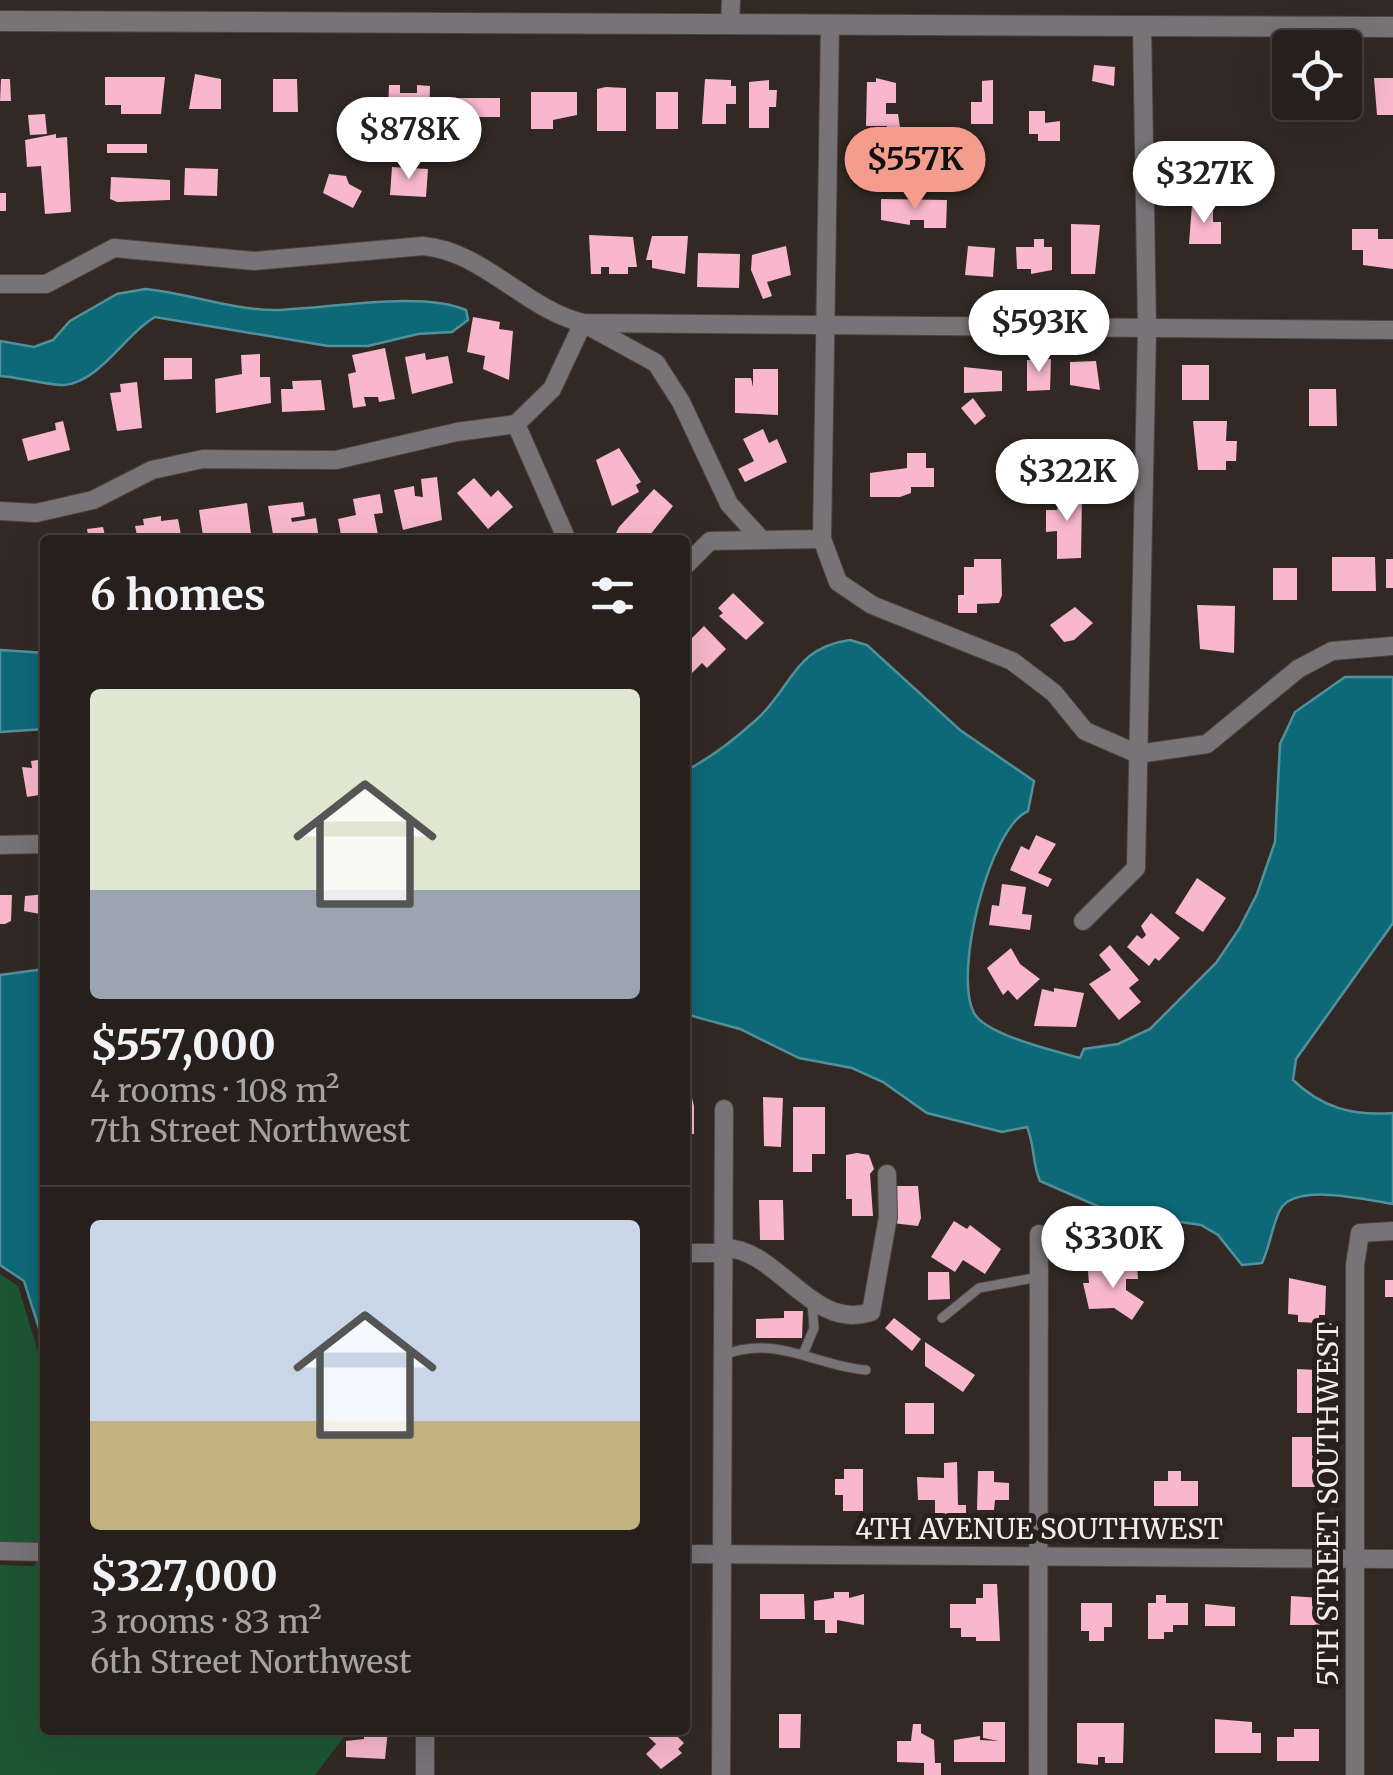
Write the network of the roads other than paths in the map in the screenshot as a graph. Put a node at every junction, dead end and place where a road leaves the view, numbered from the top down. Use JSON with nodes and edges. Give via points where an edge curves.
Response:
{"nodes":[{"id":1,"x":731,"y":0,"type":"edge"},
{"id":2,"x":0,"y":21,"type":"edge"},
{"id":3,"x":730,"y":24,"type":"junction"},
{"id":4,"x":830,"y":24,"type":"junction"},
{"id":5,"x":1142,"y":26,"type":"junction"},
{"id":6,"x":1393,"y":27,"type":"edge"},
{"id":7,"x":0,"y":284,"type":"edge"},
{"id":8,"x":583,"y":323,"type":"junction"},
{"id":9,"x":828,"y":328,"type":"junction"},
{"id":10,"x":1146,"y":330,"type":"junction"},
{"id":11,"x":1393,"y":330,"type":"edge"},
{"id":12,"x":516,"y":424,"type":"junction"},
{"id":13,"x":0,"y":512,"type":"edge"},
{"id":14,"x":565,"y":535,"type":"edge"},
{"id":15,"x":760,"y":538,"type":"junction"},
{"id":16,"x":822,"y":539,"type":"junction"},
{"id":17,"x":690,"y":561,"type":"edge"},
{"id":18,"x":1393,"y":646,"type":"edge"},
{"id":19,"x":1138,"y":754,"type":"junction"},
{"id":20,"x":0,"y":844,"type":"edge"},
{"id":21,"x":40,"y":844,"type":"edge"},
{"id":22,"x":1083,"y":921,"type":"dead end"},
{"id":23,"x":724,"y":1109,"type":"dead end"},
{"id":24,"x":887,"y":1174,"type":"dead end"},
{"id":25,"x":1393,"y":1232,"type":"edge"},
{"id":26,"x":1039,"y":1234,"type":"dead end"},
{"id":27,"x":724,"y":1250,"type":"junction"},
{"id":28,"x":690,"y":1253,"type":"edge"},
{"id":29,"x":1039,"y":1277,"type":"junction"},
{"id":30,"x":812,"y":1300,"type":"junction"},
{"id":31,"x":942,"y":1318,"type":"dead end"},
{"id":32,"x":804,"y":1352,"type":"junction"},
{"id":33,"x":724,"y":1354,"type":"junction"},
{"id":34,"x":866,"y":1370,"type":"dead end"},
{"id":35,"x":0,"y":1551,"type":"edge"},
{"id":36,"x":40,"y":1552,"type":"edge"},
{"id":37,"x":690,"y":1554,"type":"edge"},
{"id":38,"x":722,"y":1554,"type":"junction"},
{"id":39,"x":1039,"y":1557,"type":"junction"},
{"id":40,"x":1356,"y":1558,"type":"junction"},
{"id":41,"x":1393,"y":1558,"type":"edge"},
{"id":42,"x":425,"y":1735,"type":"edge"},
{"id":43,"x":424,"y":1775,"type":"edge"},
{"id":44,"x":720,"y":1775,"type":"edge"},
{"id":45,"x":1038,"y":1775,"type":"edge"},
{"id":46,"x":1355,"y":1775,"type":"edge"}],
"edges":[{"from":1,"to":3,"type":"street"},
{"from":2,"to":3,"type":"street"},
{"from":3,"to":4,"type":"street"},
{"from":4,"to":5,"type":"street"},
{"from":4,"to":9,"type":"street"},
{"from":5,"to":6,"type":"street"},
{"from":5,"to":10,"type":"street"},
{"from":7,"to":8,"type":"street","via":[[46,284],[114,248],[254,261],[423,246],[448,248],[559,316]]},
{"from":8,"to":9,"type":"street"},
{"from":8,"to":12,"type":"street","via":[[552,390]]},
{"from":8,"to":15,"type":"street","via":[[656,362],[729,504]]},
{"from":9,"to":10,"type":"street"},
{"from":9,"to":16,"type":"street"},
{"from":10,"to":11,"type":"street"},
{"from":10,"to":19,"type":"street"},
{"from":12,"to":13,"type":"street","via":[[336,460],[203,459],[152,470],[94,500],[36,514]]},
{"from":12,"to":14,"type":"street"},
{"from":15,"to":16,"type":"street"},
{"from":15,"to":17,"type":"street","via":[[710,542]]},
{"from":16,"to":19,"type":"street","via":[[838,582],[872,605],[1012,661],[1054,694],[1085,731]]},
{"from":18,"to":19,"type":"street","via":[[1332,652],[1298,669],[1207,744]]},
{"from":19,"to":22,"type":"street","via":[[1136,868]]},
{"from":20,"to":21,"type":"street"},
{"from":23,"to":27,"type":"street"},
{"from":24,"to":30,"type":"street","via":[[888,1217],[871,1312],[849,1316]]},
{"from":25,"to":40,"type":"street","name":"5TH STREET SOUTHWEST","via":[[1360,1233],[1355,1265]]},
{"from":26,"to":29,"type":"street"},
{"from":27,"to":28,"type":"street"},
{"from":27,"to":30,"type":"street","via":[[745,1252]]},
{"from":27,"to":33,"type":"street"},
{"from":29,"to":31,"type":"lane","via":[[979,1288]]},
{"from":29,"to":39,"type":"street"},
{"from":30,"to":32,"type":"lane","via":[[814,1328]]},
{"from":32,"to":33,"type":"lane","via":[[747,1348]]},
{"from":32,"to":34,"type":"lane"},
{"from":33,"to":38,"type":"street"},
{"from":35,"to":36,"type":"street"},
{"from":37,"to":38,"type":"street","name":"4TH AVENUE SOUTHWEST"},
{"from":38,"to":39,"type":"street","name":"4TH AVENUE SOUTHWEST"},
{"from":38,"to":44,"type":"street"},
{"from":39,"to":40,"type":"street","name":"4TH AVENUE SOUTHWEST"},
{"from":39,"to":45,"type":"street"},
{"from":40,"to":41,"type":"street","name":"4TH AVENUE SOUTHWEST"},
{"from":40,"to":46,"type":"street","name":"5TH STREET SOUTHWEST"},
{"from":42,"to":43,"type":"street"}]}
